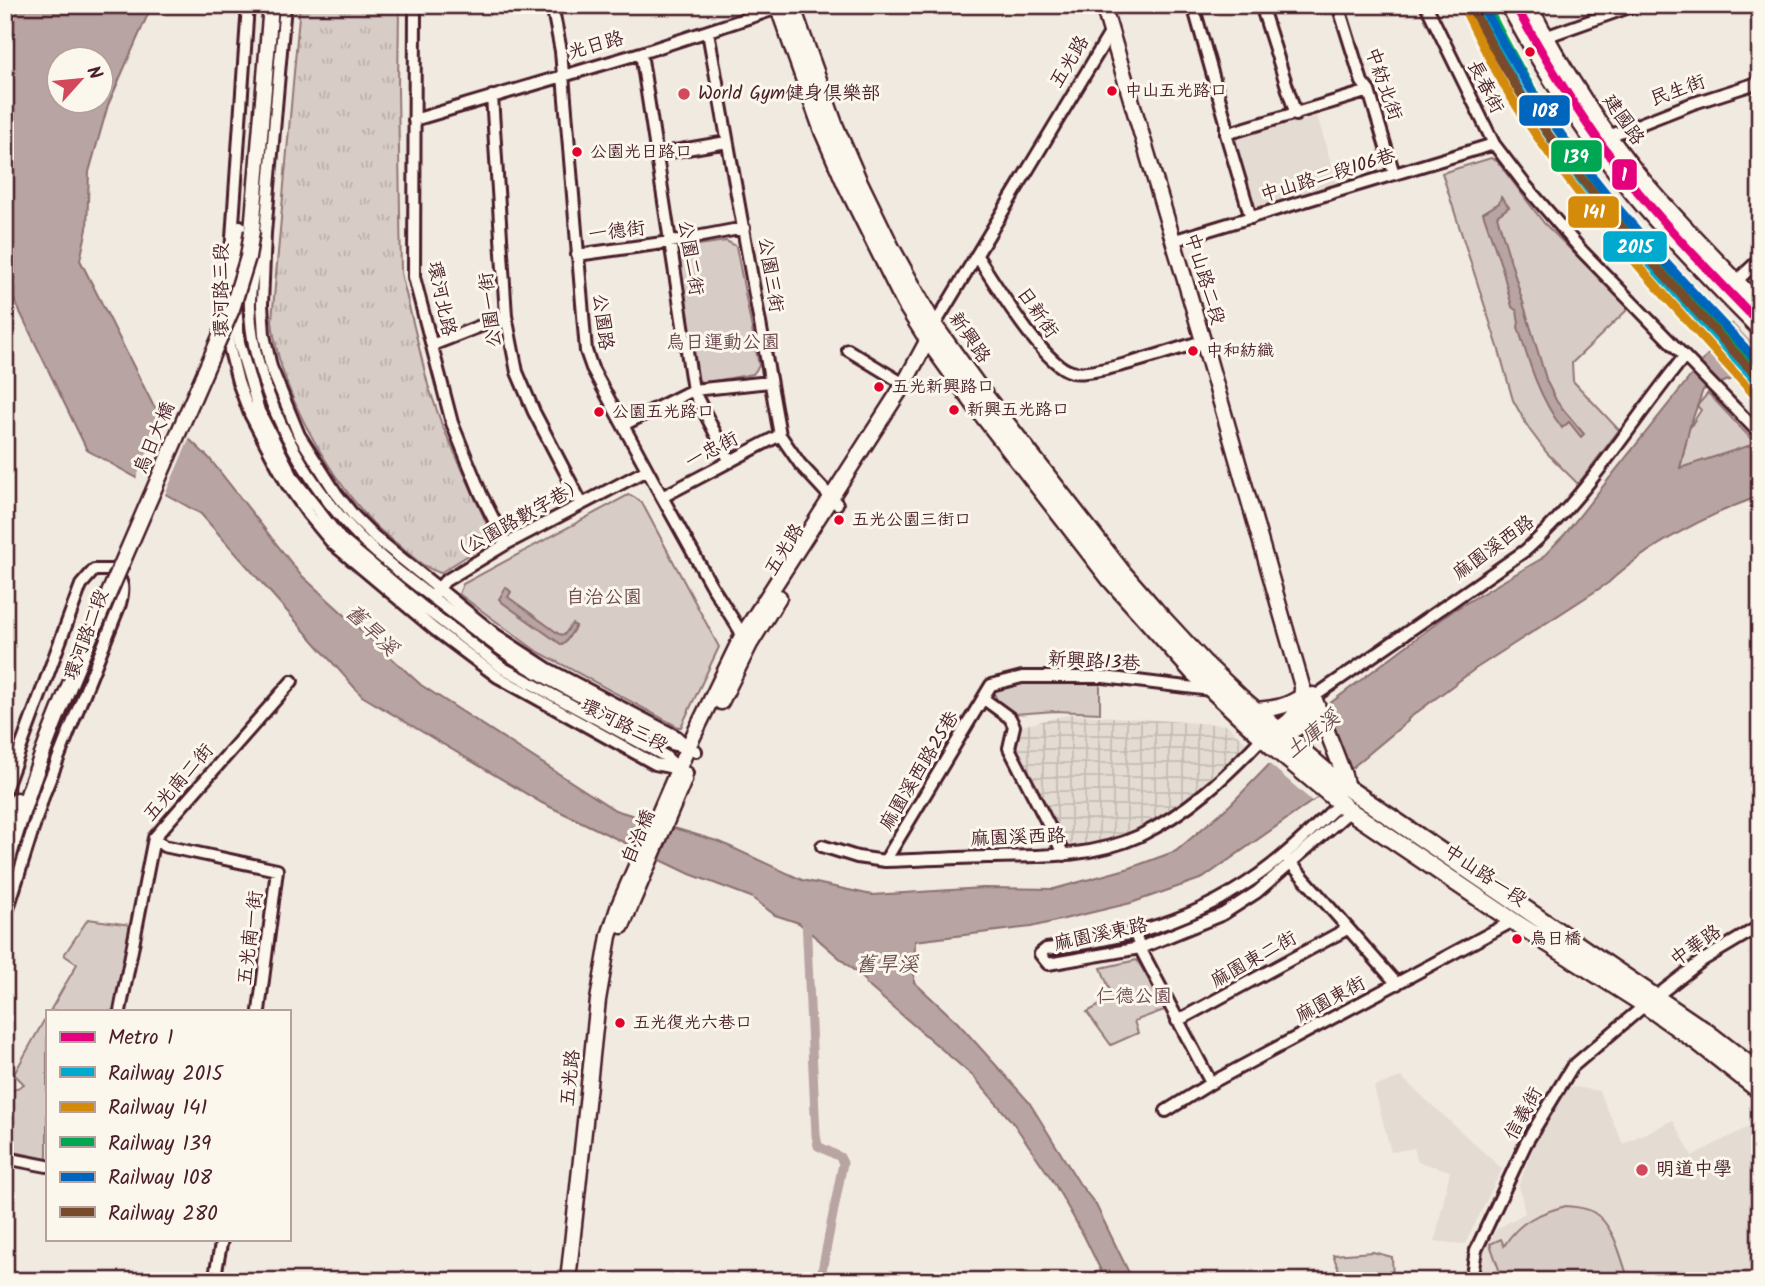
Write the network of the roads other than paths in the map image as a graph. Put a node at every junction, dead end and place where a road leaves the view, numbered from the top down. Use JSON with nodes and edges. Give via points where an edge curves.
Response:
{"nodes":[{"id":1,"x":249,"y":5,"type":"edge"},
{"id":2,"x":262,"y":5,"type":"edge"},
{"id":3,"x":271,"y":5,"type":"edge"},
{"id":4,"x":285,"y":5,"type":"edge"},
{"id":5,"x":415,"y":5,"type":"edge"},
{"id":6,"x":552,"y":5,"type":"edge"},
{"id":7,"x":1193,"y":5,"type":"edge"},
{"id":8,"x":1261,"y":5,"type":"edge"},
{"id":9,"x":1338,"y":5,"type":"edge"},
{"id":10,"x":1426,"y":5,"type":"edge"},
{"id":11,"x":1508,"y":5,"type":"edge"},
{"id":12,"x":1529,"y":5,"type":"edge"},
{"id":13,"x":1635,"y":5,"type":"edge"},
{"id":14,"x":1756,"y":5,"type":"edge"},
{"id":15,"x":783,"y":6,"type":"edge"},
{"id":16,"x":1106,"y":6,"type":"edge"},
{"id":17,"x":1602,"y":10,"type":"edge"},
{"id":18,"x":1760,"y":16,"type":"edge"},
{"id":19,"x":708,"y":32,"type":"junction"},
{"id":20,"x":1110,"y":33,"type":"junction"},
{"id":21,"x":1545,"y":36,"type":"junction"},
{"id":22,"x":1528,"y":43,"type":"junction"},
{"id":23,"x":641,"y":53,"type":"junction"},
{"id":24,"x":562,"y":76,"type":"junction"},
{"id":25,"x":1760,"y":82,"type":"edge"},
{"id":26,"x":1369,"y":91,"type":"junction"},
{"id":27,"x":492,"y":96,"type":"junction"},
{"id":28,"x":1296,"y":114,"type":"junction"},
{"id":29,"x":414,"y":120,"type":"junction"},
{"id":30,"x":1226,"y":134,"type":"junction"},
{"id":31,"x":1608,"y":136,"type":"junction"},
{"id":32,"x":727,"y":142,"type":"junction"},
{"id":33,"x":1494,"y":144,"type":"junction"},
{"id":34,"x":658,"y":154,"type":"junction"},
{"id":35,"x":1394,"y":174,"type":"junction"},
{"id":36,"x":1251,"y":218,"type":"junction"},
{"id":37,"x":744,"y":228,"type":"junction"},
{"id":38,"x":1172,"y":241,"type":"junction"},
{"id":39,"x":670,"y":242,"type":"junction"},
{"id":40,"x":577,"y":254,"type":"junction"},
{"id":41,"x":977,"y":256,"type":"junction"},
{"id":42,"x":1760,"y":259,"type":"edge"},
{"id":43,"x":1736,"y":280,"type":"junction"},
{"id":44,"x":1724,"y":293,"type":"junction"},
{"id":45,"x":1760,"y":306,"type":"edge"},
{"id":46,"x":506,"y":316,"type":"junction"},
{"id":47,"x":1760,"y":330,"type":"edge"},
{"id":48,"x":933,"y":339,"type":"junction"},
{"id":49,"x":1203,"y":341,"type":"junction"},
{"id":50,"x":432,"y":345,"type":"junction"},
{"id":51,"x":848,"y":350,"type":"dead end"},
{"id":52,"x":1688,"y":360,"type":"junction"},
{"id":53,"x":770,"y":382,"type":"junction"},
{"id":54,"x":904,"y":384,"type":"junction"},
{"id":55,"x":693,"y":390,"type":"junction"},
{"id":56,"x":623,"y":425,"type":"junction"},
{"id":57,"x":1760,"y":434,"type":"edge"},
{"id":58,"x":780,"y":435,"type":"junction"},
{"id":59,"x":730,"y":461,"type":"junction"},
{"id":60,"x":647,"y":470,"type":"junction"},
{"id":61,"x":662,"y":497,"type":"junction"},
{"id":62,"x":834,"y":501,"type":"junction"},
{"id":63,"x":582,"y":504,"type":"junction"},
{"id":64,"x":506,"y":544,"type":"junction"},
{"id":65,"x":435,"y":592,"type":"junction"},
{"id":66,"x":420,"y":611,"type":"junction"},
{"id":67,"x":746,"y":640,"type":"junction"},
{"id":68,"x":71,"y":669,"type":"junction"},
{"id":69,"x":292,"y":681,"type":"dead end"},
{"id":70,"x":1211,"y":690,"type":"junction"},
{"id":71,"x":1306,"y":693,"type":"junction"},
{"id":72,"x":984,"y":699,"type":"junction"},
{"id":73,"x":1254,"y":710,"type":"junction"},
{"id":74,"x":1276,"y":736,"type":"junction"},
{"id":75,"x":692,"y":749,"type":"junction"},
{"id":76,"x":683,"y":771,"type":"junction"},
{"id":77,"x":5,"y":790,"type":"edge"},
{"id":78,"x":1341,"y":792,"type":"junction"},
{"id":79,"x":671,"y":799,"type":"joint"},
{"id":80,"x":5,"y":835,"type":"edge"},
{"id":81,"x":154,"y":838,"type":"junction"},
{"id":82,"x":822,"y":846,"type":"dead end"},
{"id":83,"x":1064,"y":855,"type":"junction"},
{"id":84,"x":1288,"y":859,"type":"junction"},
{"id":85,"x":885,"y":861,"type":"junction"},
{"id":86,"x":5,"y":870,"type":"edge"},
{"id":87,"x":634,"y":885,"type":"junction"},
{"id":88,"x":5,"y":918,"type":"edge"},
{"id":89,"x":1513,"y":920,"type":"junction"},
{"id":90,"x":1760,"y":926,"type":"edge"},
{"id":91,"x":1347,"y":929,"type":"junction"},
{"id":92,"x":1135,"y":933,"type":"junction"},
{"id":93,"x":1140,"y":948,"type":"junction"},
{"id":94,"x":1397,"y":984,"type":"junction"},
{"id":95,"x":1650,"y":1001,"type":"junction"},
{"id":96,"x":120,"y":1010,"type":"edge"},
{"id":97,"x":259,"y":1010,"type":"edge"},
{"id":98,"x":1177,"y":1021,"type":"junction"},
{"id":99,"x":1760,"y":1073,"type":"edge"},
{"id":100,"x":1211,"y":1083,"type":"junction"},
{"id":101,"x":1760,"y":1091,"type":"edge"},
{"id":102,"x":1166,"y":1111,"type":"dead end"},
{"id":103,"x":5,"y":1158,"type":"edge"},
{"id":104,"x":46,"y":1166,"type":"edge"},
{"id":105,"x":222,"y":1240,"type":"edge"},
{"id":106,"x":214,"y":1281,"type":"edge"},
{"id":107,"x":568,"y":1281,"type":"edge"},
{"id":108,"x":578,"y":1281,"type":"edge"},
{"id":109,"x":1471,"y":1281,"type":"edge"}],
"edges":[{"from":1,"to":66,"type":"street","name":"環河路三段","via":[[227,311],[238,382],[269,452],[309,515],[356,565]]},
{"from":2,"to":68,"type":"street","name":"烏日大橋","via":[[243,230],[232,282]]},
{"from":3,"to":68,"type":"street","name":"烏日大橋","bridge":true,"via":[[252,231],[242,282]]},
{"from":4,"to":65,"type":"street","name":"環河路三段","via":[[262,304],[271,367],[299,435],[336,493],[354,516]]},
{"from":5,"to":29,"type":"street","name":"環河北路"},
{"from":6,"to":24,"type":"street","name":"公園路"},
{"from":7,"to":30,"type":"street"},
{"from":8,"to":28,"type":"street"},
{"from":9,"to":26,"type":"street","name":"中紡北街","via":[[1362,82]]},
{"from":10,"to":33,"type":"street","name":"長春街"},
{"from":11,"to":22,"type":"street","name":"建國路"},
{"from":12,"to":21,"type":"street","name":"建國路"},
{"from":13,"to":17,"type":"street"},
{"from":14,"to":18,"type":"street"},
{"from":15,"to":19,"type":"street","name":"光日路"},
{"from":15,"to":48,"type":"main road","name":"新興路","via":[[823,131],[855,204],[905,303]]},
{"from":16,"to":20,"type":"street","name":"中山路二段"},
{"from":17,"to":21,"type":"street"},
{"from":19,"to":23,"type":"street","name":"光日路"},
{"from":19,"to":32,"type":"street","name":"公園三街"},
{"from":20,"to":38,"type":"street","name":"中山路二段"},
{"from":20,"to":41,"type":"street","name":"五光路"},
{"from":21,"to":22,"type":"street"},
{"from":21,"to":31,"type":"street","name":"建國路"},
{"from":22,"to":44,"type":"street","name":"建國路","via":[[1629,189]]},
{"from":23,"to":24,"type":"street","name":"光日路"},
{"from":23,"to":34,"type":"street","name":"公園二街"},
{"from":24,"to":27,"type":"street","name":"光日路"},
{"from":24,"to":40,"type":"street","name":"公園路"},
{"from":25,"to":31,"type":"street","name":"民生街"},
{"from":26,"to":28,"type":"street"},
{"from":26,"to":35,"type":"street","name":"中紡北街"},
{"from":27,"to":29,"type":"street","name":"光日路"},
{"from":27,"to":46,"type":"street","name":"公園一街"},
{"from":28,"to":30,"type":"street"},
{"from":29,"to":50,"type":"street","name":"環河北路","via":[[414,277]]},
{"from":30,"to":36,"type":"street"},
{"from":31,"to":43,"type":"street","name":"建國路"},
{"from":32,"to":34,"type":"street"},
{"from":32,"to":37,"type":"street","name":"公園三街"},
{"from":33,"to":35,"type":"street","name":"中山路二段106巷"},
{"from":33,"to":52,"type":"street","name":"長春街","via":[[1551,218]]},
{"from":34,"to":39,"type":"street","name":"公園二街"},
{"from":35,"to":36,"type":"street","name":"中山路二段106巷"},
{"from":36,"to":38,"type":"street","name":"中山路二段106巷"},
{"from":37,"to":39,"type":"street","name":"一德街"},
{"from":37,"to":53,"type":"street","name":"公園三街"},
{"from":38,"to":49,"type":"street","name":"中山路二段"},
{"from":39,"to":40,"type":"street","name":"一德街"},
{"from":39,"to":55,"type":"street","name":"公園二街"},
{"from":40,"to":56,"type":"street","name":"公園路","via":[[586,351]]},
{"from":41,"to":48,"type":"street","name":"五光路"},
{"from":41,"to":49,"type":"street","name":"日新街","via":[[1047,357],[1070,372],[1090,372]]},
{"from":42,"to":43,"type":"street"},
{"from":43,"to":44,"type":"street"},
{"from":43,"to":45,"type":"street","name":"建國路"},
{"from":44,"to":47,"type":"street","name":"建國路"},
{"from":46,"to":50,"type":"street"},
{"from":46,"to":63,"type":"street","name":"公園一街","via":[[517,372]]},
{"from":48,"to":54,"type":"street","name":"五光路"},
{"from":48,"to":62,"type":"street","name":"五光路"},
{"from":48,"to":70,"type":"main road","name":"新興路","via":[[1111,580]]},
{"from":48,"to":73,"type":"main road","name":"新興路","via":[[981,391],[1121,571],[1203,662]]},
{"from":49,"to":71,"type":"street","name":"中山路二段"},
{"from":50,"to":64,"type":"street","name":"環河北路","via":[[452,422]]},
{"from":51,"to":54,"type":"street"},
{"from":52,"to":57,"type":"street","name":"長春街"},
{"from":52,"to":71,"type":"street","name":"麻園溪西路","via":[[1583,490],[1526,550]]},
{"from":53,"to":55,"type":"street"},
{"from":53,"to":58,"type":"street","name":"公園三街"},
{"from":54,"to":62,"type":"street","name":"五光路"},
{"from":55,"to":56,"type":"street"},
{"from":55,"to":59,"type":"street","name":"公園二街"},
{"from":56,"to":60,"type":"street","name":"公園路"},
{"from":58,"to":59,"type":"street","name":"一忠街"},
{"from":58,"to":62,"type":"street","name":"公園三街"},
{"from":59,"to":61,"type":"street","name":"一忠街"},
{"from":60,"to":61,"type":"street","name":"公園路"},
{"from":60,"to":63,"type":"street","name":"（公園路數字巷）"},
{"from":61,"to":67,"type":"street","name":"公園路"},
{"from":62,"to":67,"type":"street","name":"五光路"},
{"from":63,"to":64,"type":"street","name":"（公園路數字巷）"},
{"from":64,"to":65,"type":"street","name":"（公園路數字巷）"},
{"from":65,"to":66,"type":"street","name":"（公園路數字巷）"},
{"from":65,"to":75,"type":"street","name":"環河路三段","via":[[520,651]]},
{"from":66,"to":76,"type":"street","name":"環河路三段","via":[[468,656],[509,684],[660,766]]},
{"from":67,"to":75,"type":"street","name":"五光路"},
{"from":68,"to":80,"type":"street","name":"烏日大橋","via":[[47,716]]},
{"from":68,"to":86,"type":"street","name":"烏日大橋"},
{"from":69,"to":81,"type":"street","name":"五光南二街"},
{"from":70,"to":72,"type":"street","name":"新興路13巷","via":[[1104,677],[1022,677],[991,685]]},
{"from":70,"to":74,"type":"main road","name":"新興路"},
{"from":71,"to":73,"type":"street","via":[[1287,705]]},
{"from":71,"to":74,"type":"street","name":"中山路二段","via":[[1307,718]]},
{"from":71,"to":78,"type":"street"},
{"from":72,"to":83,"type":"street","via":[[1010,718],[1014,726],[1009,748]]},
{"from":72,"to":85,"type":"street","name":"麻園溪西路25巷"},
{"from":73,"to":74,"type":"main road","name":"新興路"},
{"from":74,"to":78,"type":"main road"},
{"from":74,"to":83,"type":"street","name":"麻園溪西路","via":[[1185,809],[1138,836]]},
{"from":75,"to":76,"type":"street","name":"五光路"},
{"from":76,"to":79,"type":"street","name":"五光路"},
{"from":77,"to":88,"type":"street","name":"環河路二段","via":[[81,584],[94,570],[112,570],[123,585],[120,604],[44,794]]},
{"from":78,"to":84,"type":"street","name":"麻園溪東路"},
{"from":78,"to":89,"type":"main road","name":"中山路一段"},
{"from":78,"to":95,"type":"main road","name":"中山路一段"},
{"from":79,"to":87,"type":"street","name":"自治橋"},
{"from":81,"to":96,"type":"street","name":"五光南二街"},
{"from":81,"to":97,"type":"street","name":"五光南一街","via":[[164,846],[277,870]]},
{"from":82,"to":85,"type":"street","name":"麻園溪西路"},
{"from":83,"to":85,"type":"street","name":"麻園溪西路"},
{"from":84,"to":91,"type":"street"},
{"from":84,"to":92,"type":"street","name":"麻園溪東路","via":[[1203,908]]},
{"from":84,"to":93,"type":"street","name":"麻園溪東路","via":[[1256,892],[1223,914]]},
{"from":87,"to":107,"type":"street","name":"五光路","via":[[609,936],[603,969]]},
{"from":87,"to":108,"type":"street","name":"五光路","via":[[613,961]]},
{"from":89,"to":94,"type":"street","name":"麻園東街"},
{"from":89,"to":95,"type":"main road","name":"中山路一段"},
{"from":90,"to":95,"type":"street","name":"中華路","via":[[1703,960]]},
{"from":91,"to":94,"type":"street"},
{"from":91,"to":98,"type":"street","name":"麻園東二街"},
{"from":92,"to":93,"type":"street"},
{"from":92,"to":93,"type":"street","name":"麻園溪東路","via":[[1046,949],[1040,954],[1048,964]]},
{"from":93,"to":98,"type":"street"},
{"from":94,"to":100,"type":"street","name":"麻園東街"},
{"from":95,"to":99,"type":"main road","name":"中山路一段","via":[[1708,1033]]},
{"from":95,"to":101,"type":"main road","name":"中山路一段"},
{"from":95,"to":109,"type":"street","name":"信義街","via":[[1573,1067],[1554,1095],[1476,1250]]},
{"from":98,"to":100,"type":"street"},
{"from":100,"to":102,"type":"street","name":"麻園東街"},
{"from":103,"to":104,"type":"street"},
{"from":105,"to":106,"type":"street"}]}
